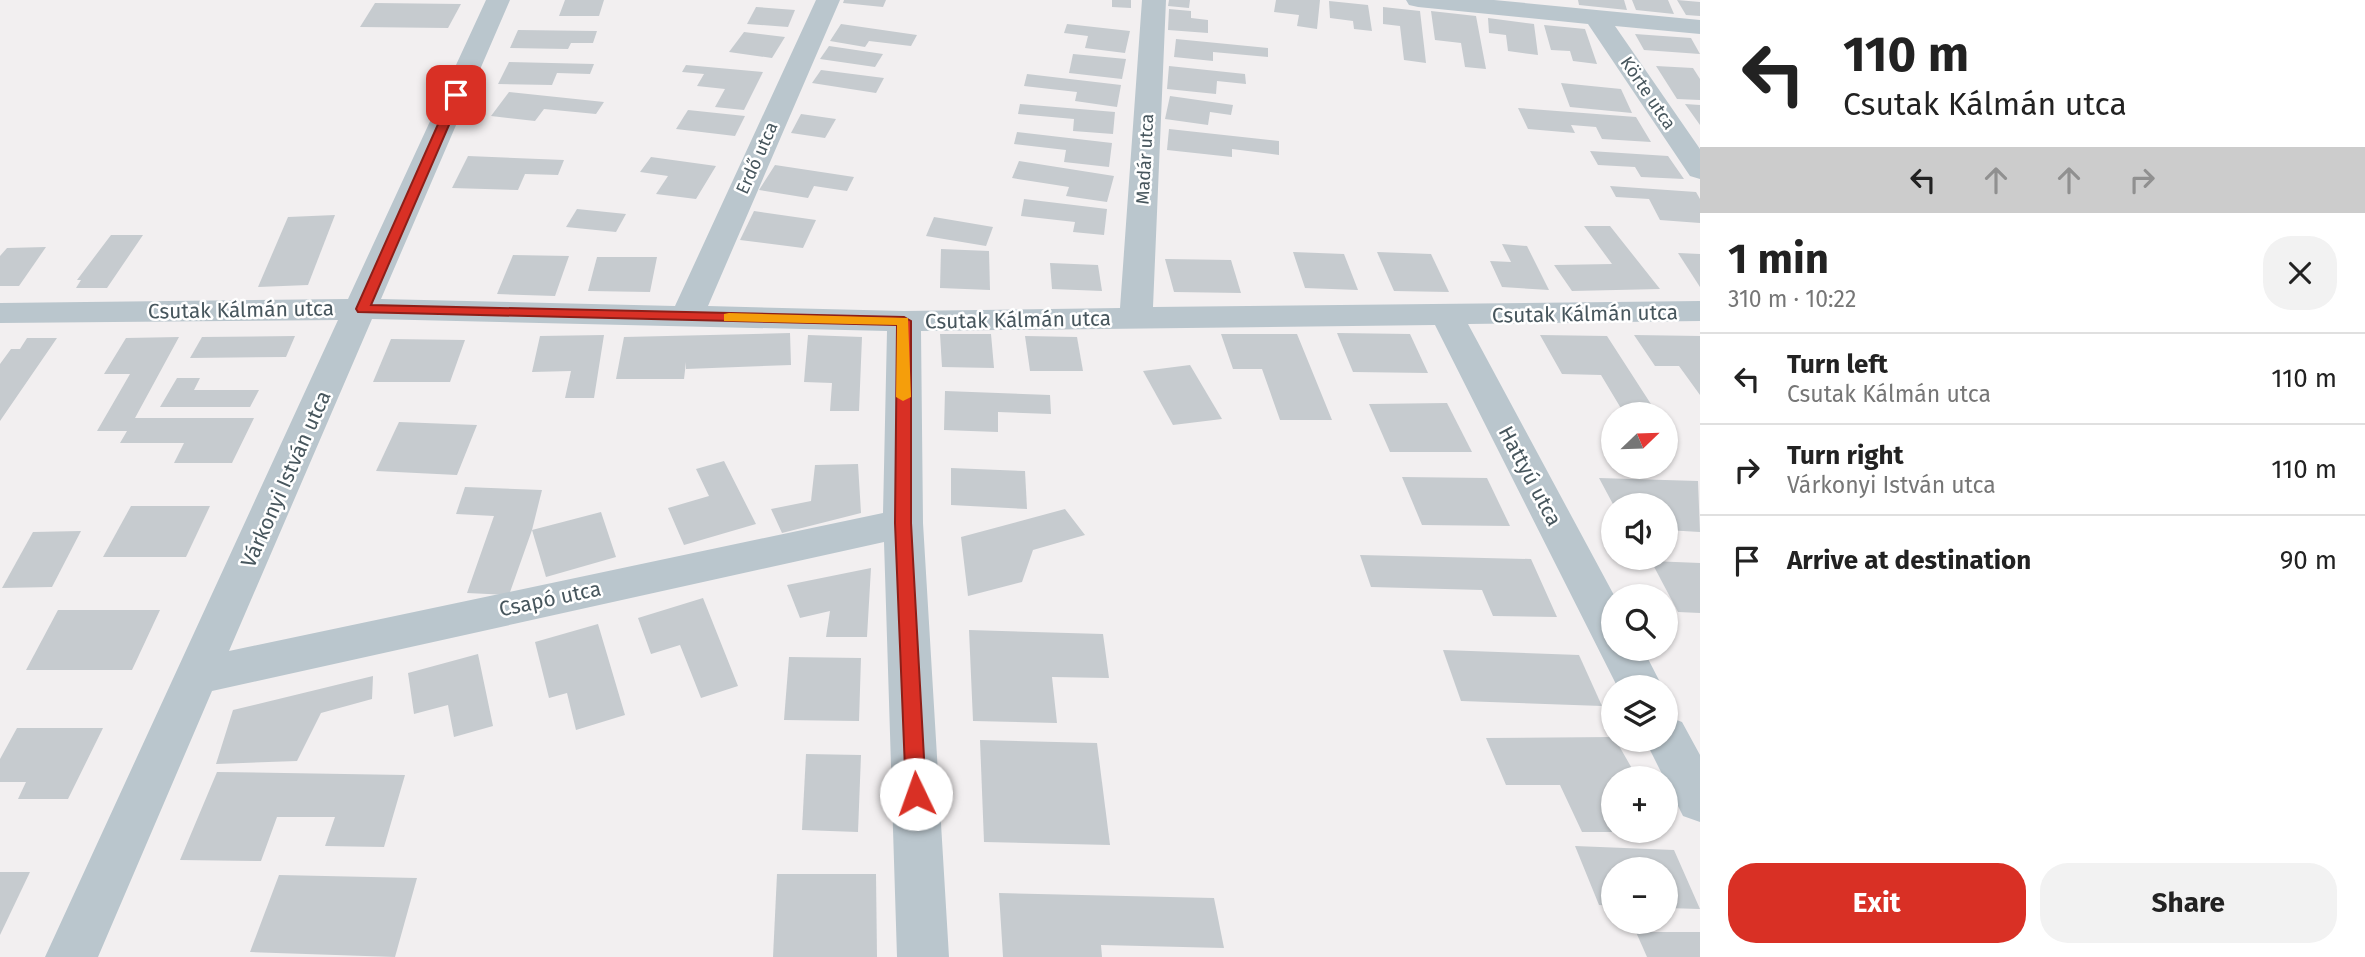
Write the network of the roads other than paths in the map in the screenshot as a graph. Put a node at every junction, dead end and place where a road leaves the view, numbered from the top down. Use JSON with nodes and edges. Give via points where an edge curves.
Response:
{"nodes":[{"id":1,"x":498,"y":0,"type":"edge"},
{"id":2,"x":828,"y":0,"type":"edge"},
{"id":3,"x":1154,"y":0,"type":"edge"},
{"id":4,"x":1418,"y":0,"type":"edge"},
{"id":5,"x":1596,"y":17,"type":"junction"},
{"id":6,"x":1700,"y":27,"type":"edge"},
{"id":7,"x":1700,"y":170,"type":"edge"},
{"id":8,"x":363,"y":309,"type":"junction"},
{"id":9,"x":1700,"y":312,"type":"edge"},
{"id":10,"x":0,"y":313,"type":"edge"},
{"id":11,"x":1447,"y":316,"type":"junction"},
{"id":12,"x":687,"y":317,"type":"junction"},
{"id":13,"x":1136,"y":319,"type":"junction"},
{"id":14,"x":904,"y":321,"type":"junction"},
{"id":15,"x":903,"y":523,"type":"junction"},
{"id":16,"x":1601,"y":610,"type":"edge"},
{"id":17,"x":198,"y":676,"type":"junction"},
{"id":18,"x":1674,"y":752,"type":"edge"},
{"id":19,"x":1700,"y":802,"type":"edge"},
{"id":20,"x":71,"y":957,"type":"edge"},
{"id":21,"x":923,"y":957,"type":"edge"}],
"edges":[{"from":1,"to":8,"type":"street","name":"Várkonyi István utca"},
{"from":2,"to":12,"type":"street","name":"Erdő utca"},
{"from":3,"to":13,"type":"street","name":"Madár utca"},
{"from":4,"to":5,"type":"street"},
{"from":5,"to":6,"type":"street"},
{"from":5,"to":7,"type":"street","name":"Körte utca"},
{"from":8,"to":10,"type":"street","name":"Csutak Kálmán utca"},
{"from":8,"to":12,"type":"street","name":"Csutak Kálmán utca"},
{"from":8,"to":17,"type":"street","name":"Várkonyi István utca"},
{"from":9,"to":11,"type":"street","name":"Csutak Kálmán utca"},
{"from":11,"to":13,"type":"street","name":"Csutak Kálmán utca"},
{"from":11,"to":16,"type":"street","name":"Hattyú utca"},
{"from":12,"to":14,"type":"street","name":"Csutak Kálmán utca"},
{"from":13,"to":14,"type":"street","name":"Csutak Kálmán utca"},
{"from":14,"to":15,"type":"street"},
{"from":15,"to":17,"type":"street","name":"Csapó utca"},
{"from":15,"to":21,"type":"street"},
{"from":17,"to":20,"type":"street","name":"Várkonyi István utca"},
{"from":18,"to":19,"type":"street"}]}
